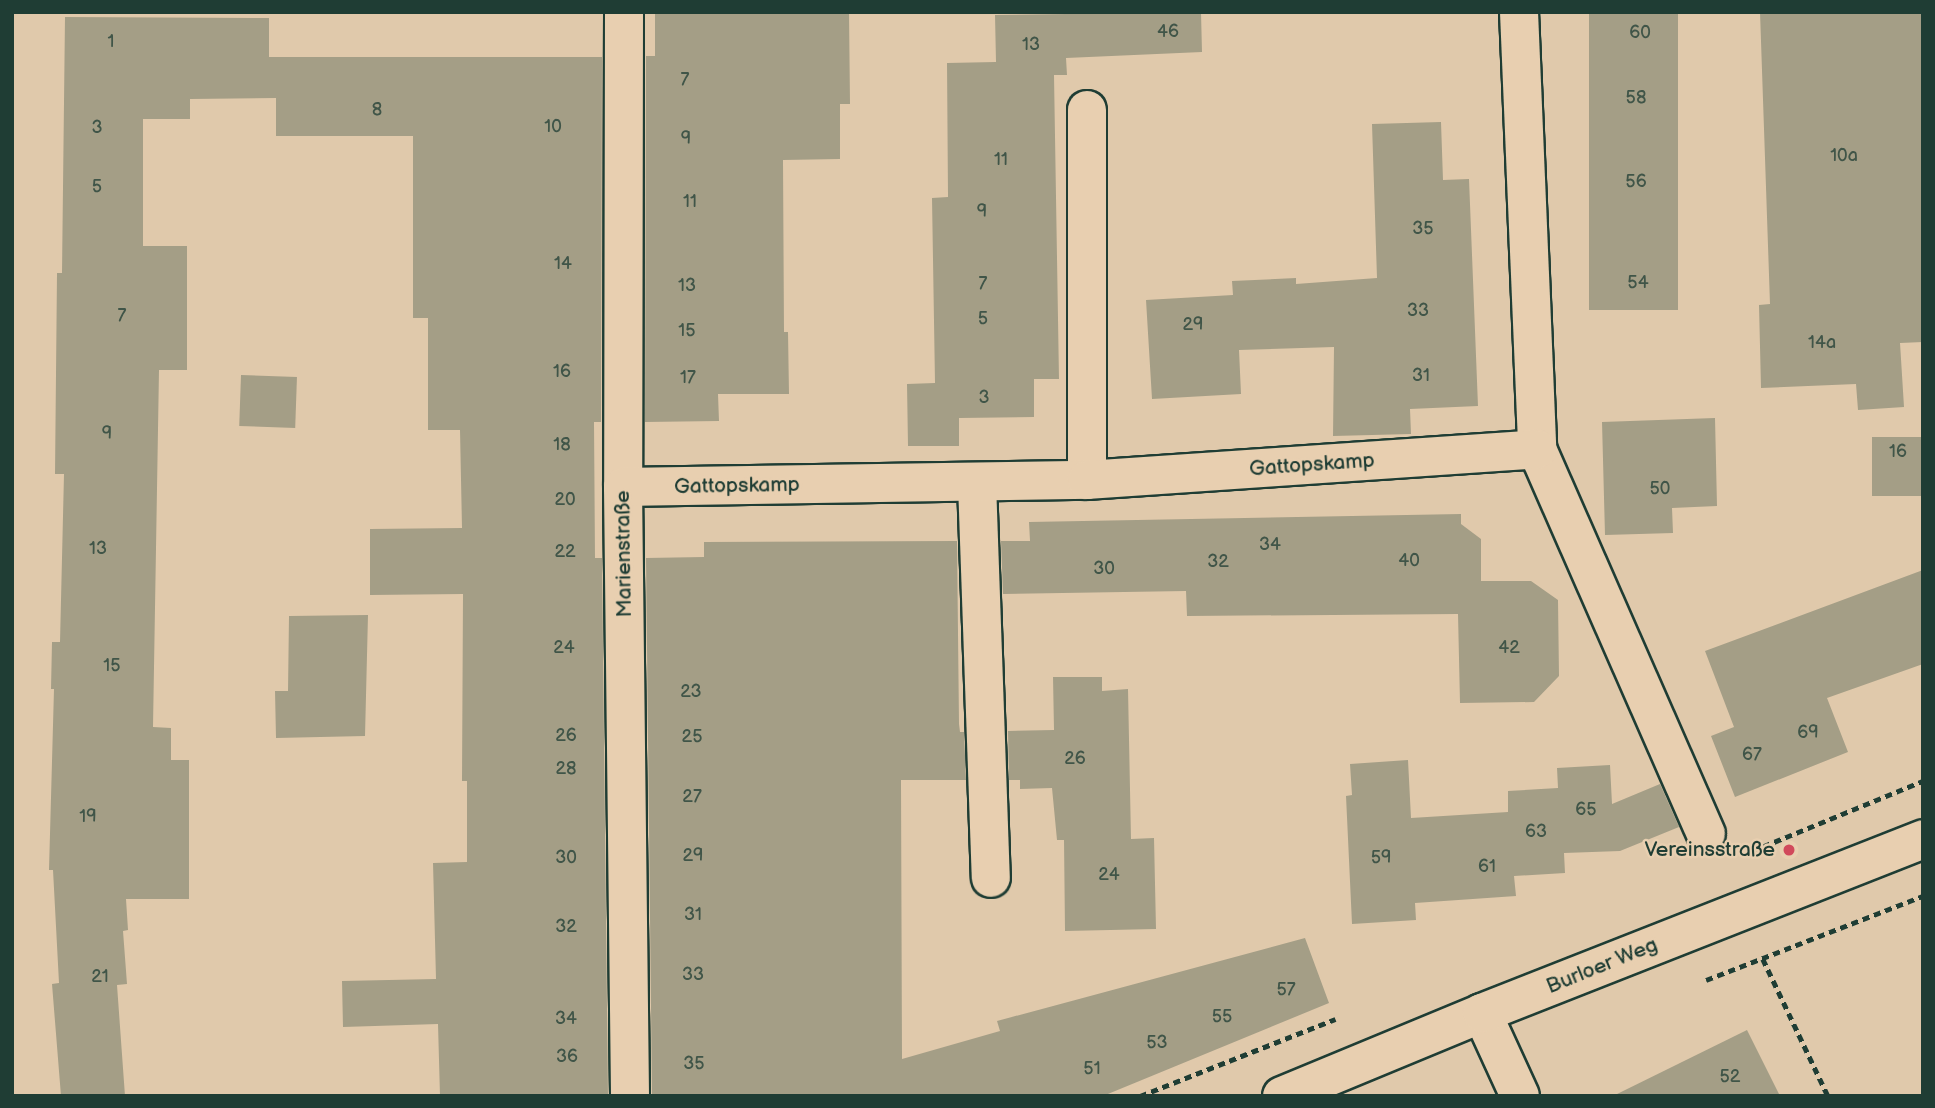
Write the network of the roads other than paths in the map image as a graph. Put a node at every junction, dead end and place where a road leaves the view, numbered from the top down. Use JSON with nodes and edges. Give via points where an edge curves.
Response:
{"nodes":[{"id":1,"x":624,"y":12,"type":"edge"},
{"id":2,"x":1518,"y":12,"type":"edge"},
{"id":3,"x":1087,"y":110,"type":"dead end"},
{"id":4,"x":1537,"y":449,"type":"junction"},
{"id":5,"x":1087,"y":480,"type":"junction"},
{"id":6,"x":977,"y":483,"type":"junction"},
{"id":7,"x":623,"y":487,"type":"junction"},
{"id":8,"x":1706,"y":834,"type":"dead end"},
{"id":9,"x":1923,"y":839,"type":"edge"},
{"id":10,"x":991,"y":878,"type":"dead end"},
{"id":11,"x":1482,"y":1013,"type":"junction"},
{"id":12,"x":630,"y":1096,"type":"edge"},
{"id":13,"x":1282,"y":1096,"type":"edge"},
{"id":14,"x":1520,"y":1096,"type":"edge"}],
"edges":[{"from":1,"to":7,"type":"street","name":"Marienstraße"},
{"from":2,"to":4,"type":"street"},
{"from":3,"to":5,"type":"street"},
{"from":4,"to":5,"type":"street","name":"Gattopskamp"},
{"from":4,"to":8,"type":"street"},
{"from":5,"to":6,"type":"street","name":"Gattopskamp"},
{"from":6,"to":7,"type":"street","name":"Gattopskamp"},
{"from":6,"to":10,"type":"street"},
{"from":7,"to":12,"type":"street","name":"Marienstraße"},
{"from":9,"to":11,"type":"street","name":"Burloer Weg"},
{"from":11,"to":13,"type":"street","name":"Burloer Weg"},
{"from":11,"to":14,"type":"street"}]}
